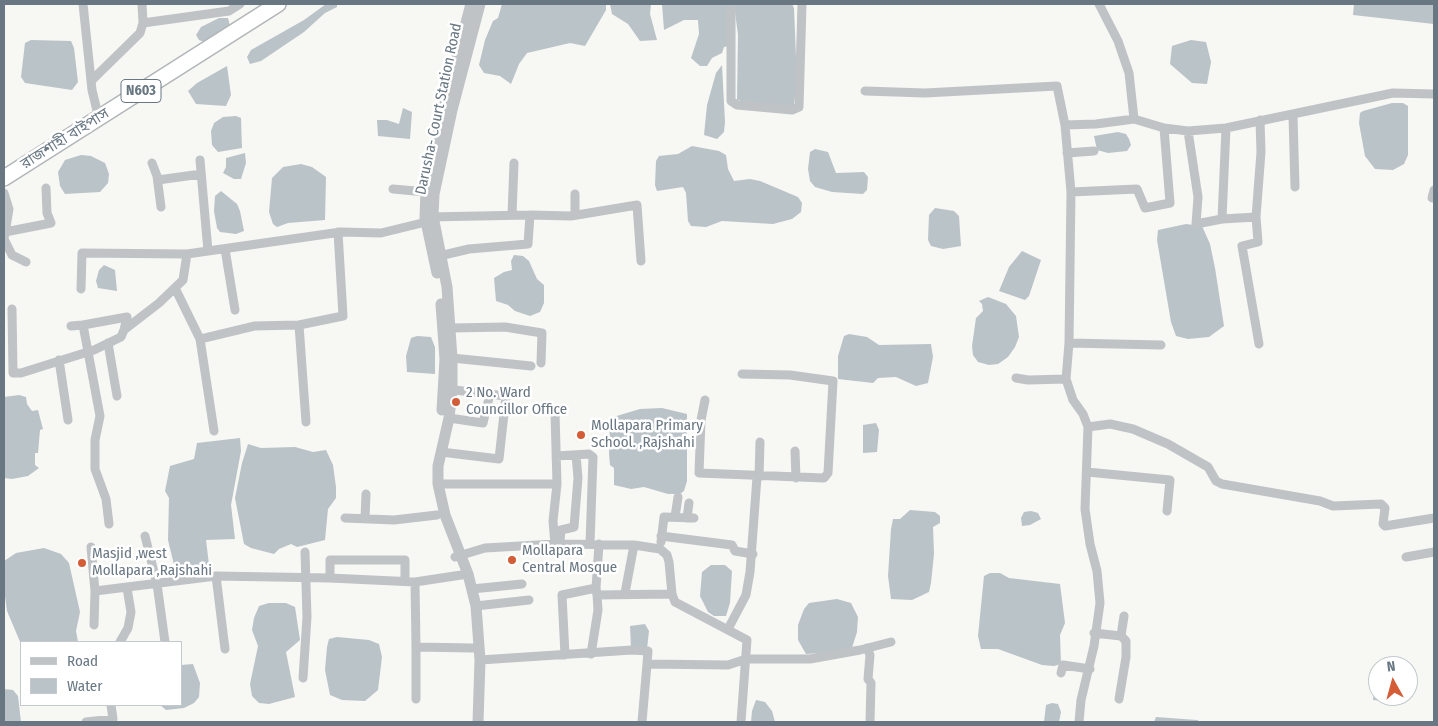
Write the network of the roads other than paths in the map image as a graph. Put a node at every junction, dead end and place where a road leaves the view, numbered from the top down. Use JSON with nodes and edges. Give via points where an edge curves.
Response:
{"nodes":[{"id":1,"x":83,"y":4,"type":"edge"},
{"id":2,"x":142,"y":4,"type":"edge"},
{"id":3,"x":240,"y":4,"type":"edge"},
{"id":4,"x":278,"y":4,"type":"edge"},
{"id":5,"x":471,"y":4,"type":"edge"},
{"id":6,"x":480,"y":4,"type":"edge"},
{"id":7,"x":731,"y":4,"type":"edge"},
{"id":8,"x":802,"y":4,"type":"edge"},
{"id":9,"x":1099,"y":4,"type":"edge"},
{"id":10,"x":143,"y":23,"type":"junction"},
{"id":11,"x":91,"y":81,"type":"junction"},
{"id":12,"x":865,"y":91,"type":"dead end"},
{"id":13,"x":1434,"y":94,"type":"edge"},
{"id":14,"x":1293,"y":116,"type":"junction"},
{"id":15,"x":99,"y":118,"type":"junction"},
{"id":16,"x":1134,"y":119,"type":"junction"},
{"id":17,"x":1260,"y":120,"type":"junction"},
{"id":18,"x":1065,"y":125,"type":"junction"},
{"id":19,"x":1164,"y":128,"type":"junction"},
{"id":20,"x":1226,"y":128,"type":"junction"},
{"id":21,"x":1188,"y":131,"type":"junction"},
{"id":22,"x":1094,"y":151,"type":"dead end"},
{"id":23,"x":1067,"y":153,"type":"junction"},
{"id":24,"x":200,"y":160,"type":"dead end"},
{"id":25,"x":152,"y":163,"type":"dead end"},
{"id":26,"x":514,"y":163,"type":"dead end"},
{"id":27,"x":200,"y":174,"type":"junction"},
{"id":28,"x":4,"y":178,"type":"edge"},
{"id":29,"x":158,"y":180,"type":"junction"},
{"id":30,"x":1295,"y":187,"type":"dead end"},
{"id":31,"x":46,"y":188,"type":"dead end"},
{"id":32,"x":393,"y":189,"type":"dead end"},
{"id":33,"x":426,"y":192,"type":"junction"},
{"id":34,"x":1071,"y":192,"type":"junction"},
{"id":35,"x":4,"y":193,"type":"edge"},
{"id":36,"x":575,"y":194,"type":"dead end"},
{"id":37,"x":162,"y":207,"type":"dead end"},
{"id":38,"x":512,"y":215,"type":"junction"},
{"id":39,"x":530,"y":215,"type":"junction"},
{"id":40,"x":576,"y":215,"type":"junction"},
{"id":41,"x":1256,"y":217,"type":"junction"},
{"id":42,"x":428,"y":218,"type":"junction"},
{"id":43,"x":1222,"y":219,"type":"junction"},
{"id":44,"x":5,"y":232,"type":"junction"},
{"id":45,"x":338,"y":232,"type":"junction"},
{"id":46,"x":225,"y":249,"type":"junction"},
{"id":47,"x":208,"y":251,"type":"junction"},
{"id":48,"x":187,"y":254,"type":"junction"},
{"id":49,"x":438,"y":256,"type":"junction"},
{"id":50,"x":640,"y":261,"type":"dead end"},
{"id":51,"x":26,"y":262,"type":"dead end"},
{"id":52,"x":174,"y":288,"type":"junction"},
{"id":53,"x":81,"y":289,"type":"dead end"},
{"id":54,"x":12,"y":309,"type":"dead end"},
{"id":55,"x":235,"y":310,"type":"dead end"},
{"id":56,"x":83,"y":325,"type":"junction"},
{"id":57,"x":298,"y":325,"type":"junction"},
{"id":58,"x":71,"y":326,"type":"dead end"},
{"id":59,"x":452,"y":328,"type":"junction"},
{"id":60,"x":124,"y":330,"type":"junction"},
{"id":61,"x":200,"y":339,"type":"junction"},
{"id":62,"x":108,"y":343,"type":"junction"},
{"id":63,"x":1070,"y":343,"type":"junction"},
{"id":64,"x":1161,"y":344,"type":"dead end"},
{"id":65,"x":1259,"y":344,"type":"dead end"},
{"id":66,"x":88,"y":352,"type":"junction"},
{"id":67,"x":452,"y":358,"type":"junction"},
{"id":68,"x":59,"y":360,"type":"junction"},
{"id":69,"x":541,"y":362,"type":"dead end"},
{"id":70,"x":531,"y":366,"type":"dead end"},
{"id":71,"x":742,"y":374,"type":"dead end"},
{"id":72,"x":1016,"y":378,"type":"dead end"},
{"id":73,"x":1066,"y":379,"type":"junction"},
{"id":74,"x":448,"y":389,"type":"junction"},
{"id":75,"x":490,"y":394,"type":"junction"},
{"id":76,"x":117,"y":396,"type":"dead end"},
{"id":77,"x":705,"y":400,"type":"dead end"},
{"id":78,"x":555,"y":413,"type":"dead end"},
{"id":79,"x":449,"y":418,"type":"junction"},
{"id":80,"x":68,"y":420,"type":"dead end"},
{"id":81,"x":306,"y":422,"type":"dead end"},
{"id":82,"x":1088,"y":427,"type":"junction"},
{"id":83,"x":214,"y":430,"type":"dead end"},
{"id":84,"x":760,"y":442,"type":"dead end"},
{"id":85,"x":794,"y":451,"type":"dead end"},
{"id":86,"x":441,"y":452,"type":"junction"},
{"id":87,"x":576,"y":455,"type":"junction"},
{"id":88,"x":556,"y":456,"type":"junction"},
{"id":89,"x":1087,"y":472,"type":"junction"},
{"id":90,"x":758,"y":477,"type":"junction"},
{"id":91,"x":796,"y":478,"type":"junction"},
{"id":92,"x":438,"y":484,"type":"junction"},
{"id":93,"x":557,"y":484,"type":"junction"},
{"id":94,"x":366,"y":494,"type":"dead end"},
{"id":95,"x":678,"y":497,"type":"dead end"},
{"id":96,"x":689,"y":503,"type":"dead end"},
{"id":97,"x":1167,"y":511,"type":"dead end"},
{"id":98,"x":437,"y":515,"type":"junction"},
{"id":99,"x":675,"y":517,"type":"junction"},
{"id":100,"x":345,"y":518,"type":"dead end"},
{"id":101,"x":1434,"y":518,"type":"edge"},
{"id":102,"x":365,"y":519,"type":"junction"},
{"id":103,"x":108,"y":524,"type":"dead end"},
{"id":104,"x":145,"y":536,"type":"dead end"},
{"id":105,"x":661,"y":536,"type":"junction"},
{"id":106,"x":558,"y":544,"type":"junction"},
{"id":107,"x":595,"y":544,"type":"junction"},
{"id":108,"x":634,"y":545,"type":"junction"},
{"id":109,"x":91,"y":547,"type":"dead end"},
{"id":110,"x":660,"y":549,"type":"junction"},
{"id":111,"x":305,"y":552,"type":"dead end"},
{"id":112,"x":1434,"y":552,"type":"edge"},
{"id":113,"x":753,"y":554,"type":"junction"},
{"id":114,"x":458,"y":556,"type":"junction"},
{"id":115,"x":1406,"y":556,"type":"dead end"},
{"id":116,"x":465,"y":574,"type":"junction"},
{"id":117,"x":216,"y":576,"type":"junction"},
{"id":118,"x":306,"y":578,"type":"junction"},
{"id":119,"x":330,"y":578,"type":"junction"},
{"id":120,"x":410,"y":581,"type":"junction"},
{"id":121,"x":157,"y":584,"type":"junction"},
{"id":122,"x":522,"y":584,"type":"dead end"},
{"id":123,"x":127,"y":588,"type":"junction"},
{"id":124,"x":472,"y":589,"type":"junction"},
{"id":125,"x":95,"y":592,"type":"junction"},
{"id":126,"x":597,"y":592,"type":"junction"},
{"id":127,"x":625,"y":593,"type":"junction"},
{"id":128,"x":672,"y":594,"type":"junction"},
{"id":129,"x":529,"y":600,"type":"dead end"},
{"id":130,"x":476,"y":606,"type":"junction"},
{"id":131,"x":1124,"y":616,"type":"dead end"},
{"id":132,"x":94,"y":625,"type":"dead end"},
{"id":133,"x":728,"y":629,"type":"junction"},
{"id":134,"x":1094,"y":633,"type":"junction"},
{"id":135,"x":1120,"y":636,"type":"junction"},
{"id":136,"x":121,"y":641,"type":"edge"},
{"id":137,"x":165,"y":641,"type":"edge"},
{"id":138,"x":891,"y":642,"type":"dead end"},
{"id":139,"x":416,"y":647,"type":"junction"},
{"id":140,"x":473,"y":648,"type":"junction"},
{"id":141,"x":867,"y":648,"type":"junction"},
{"id":142,"x":225,"y":649,"type":"dead end"},
{"id":143,"x":591,"y":654,"type":"junction"},
{"id":144,"x":565,"y":655,"type":"junction"},
{"id":145,"x":746,"y":659,"type":"junction"},
{"id":146,"x":480,"y":660,"type":"junction"},
{"id":147,"x":647,"y":664,"type":"junction"},
{"id":148,"x":1090,"y":668,"type":"junction"},
{"id":149,"x":1061,"y":673,"type":"dead end"},
{"id":150,"x":304,"y":678,"type":"dead end"},
{"id":151,"x":416,"y":699,"type":"dead end"},
{"id":152,"x":1119,"y":700,"type":"dead end"},
{"id":153,"x":110,"y":706,"type":"edge"},
{"id":154,"x":86,"y":722,"type":"edge"},
{"id":155,"x":471,"y":722,"type":"edge"},
{"id":156,"x":478,"y":722,"type":"edge"},
{"id":157,"x":642,"y":722,"type":"edge"},
{"id":158,"x":741,"y":722,"type":"edge"},
{"id":159,"x":870,"y":722,"type":"edge"},
{"id":160,"x":1079,"y":722,"type":"edge"}],
"edges":[{"from":1,"to":11,"type":"street"},
{"from":2,"to":10,"type":"street"},
{"from":3,"to":10,"type":"street","via":[[229,11]]},
{"from":4,"to":15,"type":"highway","name":"রাজশাহী বাইপাস","number":"N603"},
{"from":5,"to":33,"type":"street","name":"Darusha- Court Station Road","via":[[444,106]]},
{"from":6,"to":42,"type":"street","name":"Darusha- Court Station Road"},
{"from":7,"to":8,"type":"street","via":[[731,102],[792,110],[799,107]]},
{"from":9,"to":16,"type":"street","via":[[1118,41],[1129,73]]},
{"from":10,"to":11,"type":"street","via":[[136,38]]},
{"from":11,"to":15,"type":"street"},
{"from":12,"to":18,"type":"street","via":[[925,93],[1057,86]]},
{"from":13,"to":14,"type":"street","via":[[1393,93]]},
{"from":14,"to":17,"type":"street"},
{"from":14,"to":30,"type":"street"},
{"from":15,"to":28,"type":"highway","name":"রাজশাহী বাইপাস","number":"N603"},
{"from":16,"to":18,"type":"street"},
{"from":16,"to":19,"type":"street"},
{"from":17,"to":20,"type":"street"},
{"from":17,"to":41,"type":"street"},
{"from":18,"to":23,"type":"street"},
{"from":19,"to":21,"type":"street"},
{"from":19,"to":34,"type":"street","via":[[1170,203],[1145,208],[1136,189]]},
{"from":20,"to":21,"type":"street"},
{"from":20,"to":43,"type":"street"},
{"from":21,"to":43,"type":"street","via":[[1198,197],[1196,224]]},
{"from":22,"to":23,"type":"street"},
{"from":23,"to":34,"type":"street"},
{"from":24,"to":27,"type":"street"},
{"from":25,"to":29,"type":"street"},
{"from":26,"to":38,"type":"street"},
{"from":27,"to":29,"type":"street"},
{"from":27,"to":47,"type":"street"},
{"from":29,"to":37,"type":"street"},
{"from":31,"to":44,"type":"street","via":[[46,213],[51,224]]},
{"from":32,"to":33,"type":"street"},
{"from":33,"to":42,"type":"street","name":"Darusha- Court Station Road"},
{"from":34,"to":63,"type":"street"},
{"from":35,"to":44,"type":"street","via":[[8,209]]},
{"from":36,"to":40,"type":"street"},
{"from":38,"to":39,"type":"street"},
{"from":38,"to":42,"type":"street"},
{"from":39,"to":40,"type":"street"},
{"from":39,"to":49,"type":"street","via":[[528,244],[469,249]]},
{"from":40,"to":50,"type":"street","via":[[637,205]]},
{"from":41,"to":43,"type":"street"},
{"from":41,"to":65,"type":"street","via":[[1258,242],[1242,246]]},
{"from":42,"to":45,"type":"street","via":[[381,233]]},
{"from":42,"to":49,"type":"street","name":"Darusha- Court Station Road"},
{"from":44,"to":51,"type":"street","via":[[4,239],[12,255]]},
{"from":45,"to":46,"type":"street"},
{"from":45,"to":57,"type":"street","via":[[343,316]]},
{"from":46,"to":47,"type":"street"},
{"from":46,"to":55,"type":"street"},
{"from":47,"to":48,"type":"street"},
{"from":48,"to":52,"type":"street","via":[[183,280]]},
{"from":48,"to":53,"type":"street","via":[[82,253]]},
{"from":49,"to":59,"type":"street","name":"Darusha- Court Station Road"},
{"from":49,"to":74,"type":"street","name":"Darusha- Court Station Road"},
{"from":52,"to":60,"type":"street"},
{"from":52,"to":61,"type":"street"},
{"from":54,"to":68,"type":"street","via":[[13,373],[28,372]]},
{"from":56,"to":58,"type":"street"},
{"from":56,"to":60,"type":"street","via":[[127,317]]},
{"from":56,"to":66,"type":"street"},
{"from":57,"to":61,"type":"street","via":[[254,326]]},
{"from":57,"to":81,"type":"street"},
{"from":59,"to":67,"type":"street","name":"Darusha- Court Station Road"},
{"from":59,"to":69,"type":"street","via":[[505,327],[542,333]]},
{"from":60,"to":62,"type":"street","via":[[121,337]]},
{"from":61,"to":83,"type":"street"},
{"from":62,"to":66,"type":"street"},
{"from":62,"to":76,"type":"street"},
{"from":63,"to":64,"type":"street"},
{"from":63,"to":73,"type":"street"},
{"from":66,"to":68,"type":"street"},
{"from":66,"to":103,"type":"street","via":[[100,416],[95,440],[95,470],[106,499]]},
{"from":67,"to":70,"type":"street"},
{"from":67,"to":74,"type":"street","name":"Darusha- Court Station Road"},
{"from":68,"to":80,"type":"street"},
{"from":71,"to":91,"type":"street","via":[[790,375],[833,381],[828,473],[824,478]]},
{"from":72,"to":73,"type":"street"},
{"from":73,"to":82,"type":"street"},
{"from":74,"to":75,"type":"street"},
{"from":74,"to":79,"type":"street","name":"Darusha- Court Station Road"},
{"from":74,"to":98,"type":"street","name":"Darusha- Court Station Road","via":[[431,466]]},
{"from":75,"to":79,"type":"street","via":[[484,422]]},
{"from":75,"to":86,"type":"street","via":[[506,396],[499,458]]},
{"from":77,"to":90,"type":"street","via":[[699,473]]},
{"from":78,"to":88,"type":"street"},
{"from":79,"to":86,"type":"street","name":"Darusha- Court Station Road"},
{"from":82,"to":89,"type":"street"},
{"from":82,"to":101,"type":"street","via":[[1110,424],[1133,429],[1208,467],[1216,481],[1222,484],[1333,506],[1381,504],[1385,526]]},
{"from":84,"to":90,"type":"street"},
{"from":85,"to":91,"type":"street"},
{"from":86,"to":92,"type":"street","name":"Darusha- Court Station Road"},
{"from":87,"to":88,"type":"street"},
{"from":87,"to":106,"type":"street","via":[[578,478],[574,527],[560,530]]},
{"from":87,"to":107,"type":"street","via":[[589,454],[593,457]]},
{"from":88,"to":93,"type":"street"},
{"from":89,"to":97,"type":"street","via":[[1170,480]]},
{"from":89,"to":134,"type":"street","via":[[1085,509],[1100,603]]},
{"from":90,"to":91,"type":"street"},
{"from":90,"to":113,"type":"street"},
{"from":92,"to":93,"type":"street"},
{"from":92,"to":114,"type":"street","name":"Darusha- Court Station Road"},
{"from":93,"to":106,"type":"street","via":[[553,521]]},
{"from":94,"to":102,"type":"street"},
{"from":95,"to":99,"type":"street"},
{"from":96,"to":99,"type":"street","via":[[690,518]]},
{"from":98,"to":102,"type":"street","via":[[394,520]]},
{"from":98,"to":114,"type":"street","name":"Darusha- Court Station Road"},
{"from":99,"to":105,"type":"street","via":[[664,517]]},
{"from":100,"to":102,"type":"street"},
{"from":104,"to":121,"type":"street"},
{"from":105,"to":110,"type":"street"},
{"from":105,"to":113,"type":"street","via":[[732,545],[735,551]]},
{"from":106,"to":107,"type":"street"},
{"from":106,"to":114,"type":"street","via":[[485,548]]},
{"from":107,"to":108,"type":"street"},
{"from":107,"to":126,"type":"street"},
{"from":108,"to":110,"type":"street"},
{"from":108,"to":127,"type":"street"},
{"from":109,"to":125,"type":"street"},
{"from":110,"to":128,"type":"street","via":[[669,562]]},
{"from":111,"to":118,"type":"street"},
{"from":112,"to":115,"type":"street"},
{"from":113,"to":133,"type":"street","via":[[746,595]]},
{"from":114,"to":116,"type":"street","name":"Darusha- Court Station Road"},
{"from":116,"to":120,"type":"street"},
{"from":116,"to":124,"type":"street","name":"Darusha- Court Station Road"},
{"from":116,"to":140,"type":"street","name":"Darusha- Court Station Road"},
{"from":117,"to":118,"type":"street"},
{"from":117,"to":121,"type":"street"},
{"from":117,"to":142,"type":"street"},
{"from":118,"to":119,"type":"street"},
{"from":118,"to":150,"type":"street"},
{"from":119,"to":120,"type":"street"},
{"from":119,"to":120,"type":"street","via":[[330,560],[405,560]]},
{"from":120,"to":139,"type":"street"},
{"from":121,"to":123,"type":"street"},
{"from":121,"to":137,"type":"street"},
{"from":122,"to":124,"type":"street"},
{"from":123,"to":125,"type":"street"},
{"from":123,"to":136,"type":"street","via":[[131,612],[128,628]]},
{"from":124,"to":130,"type":"street","name":"Darusha- Court Station Road"},
{"from":125,"to":132,"type":"street"},
{"from":126,"to":127,"type":"street"},
{"from":126,"to":143,"type":"street","via":[[598,610]]},
{"from":126,"to":144,"type":"street","via":[[562,595]]},
{"from":127,"to":128,"type":"street"},
{"from":128,"to":133,"type":"street","via":[[675,602]]},
{"from":129,"to":130,"type":"street"},
{"from":130,"to":146,"type":"street","name":"Darusha- Court Station Road"},
{"from":131,"to":135,"type":"street"},
{"from":133,"to":145,"type":"street","via":[[747,640]]},
{"from":134,"to":135,"type":"street"},
{"from":134,"to":148,"type":"street"},
{"from":135,"to":152,"type":"street","via":[[1126,641],[1126,657]]},
{"from":138,"to":141,"type":"street"},
{"from":139,"to":140,"type":"street"},
{"from":139,"to":151,"type":"street"},
{"from":140,"to":155,"type":"street","name":"Darusha- Court Station Road"},
{"from":141,"to":145,"type":"street","via":[[810,658]]},
{"from":141,"to":159,"type":"street","via":[[870,655]]},
{"from":143,"to":144,"type":"street"},
{"from":143,"to":147,"type":"street","via":[[648,651]]},
{"from":144,"to":146,"type":"street"},
{"from":145,"to":147,"type":"street","via":[[728,665]]},
{"from":145,"to":158,"type":"street"},
{"from":146,"to":156,"type":"street","name":"Darusha- Court Station Road"},
{"from":147,"to":157,"type":"street"},
{"from":148,"to":149,"type":"street","via":[[1063,665]]},
{"from":148,"to":160,"type":"street"},
{"from":153,"to":154,"type":"street","via":[[113,719]]}]}
